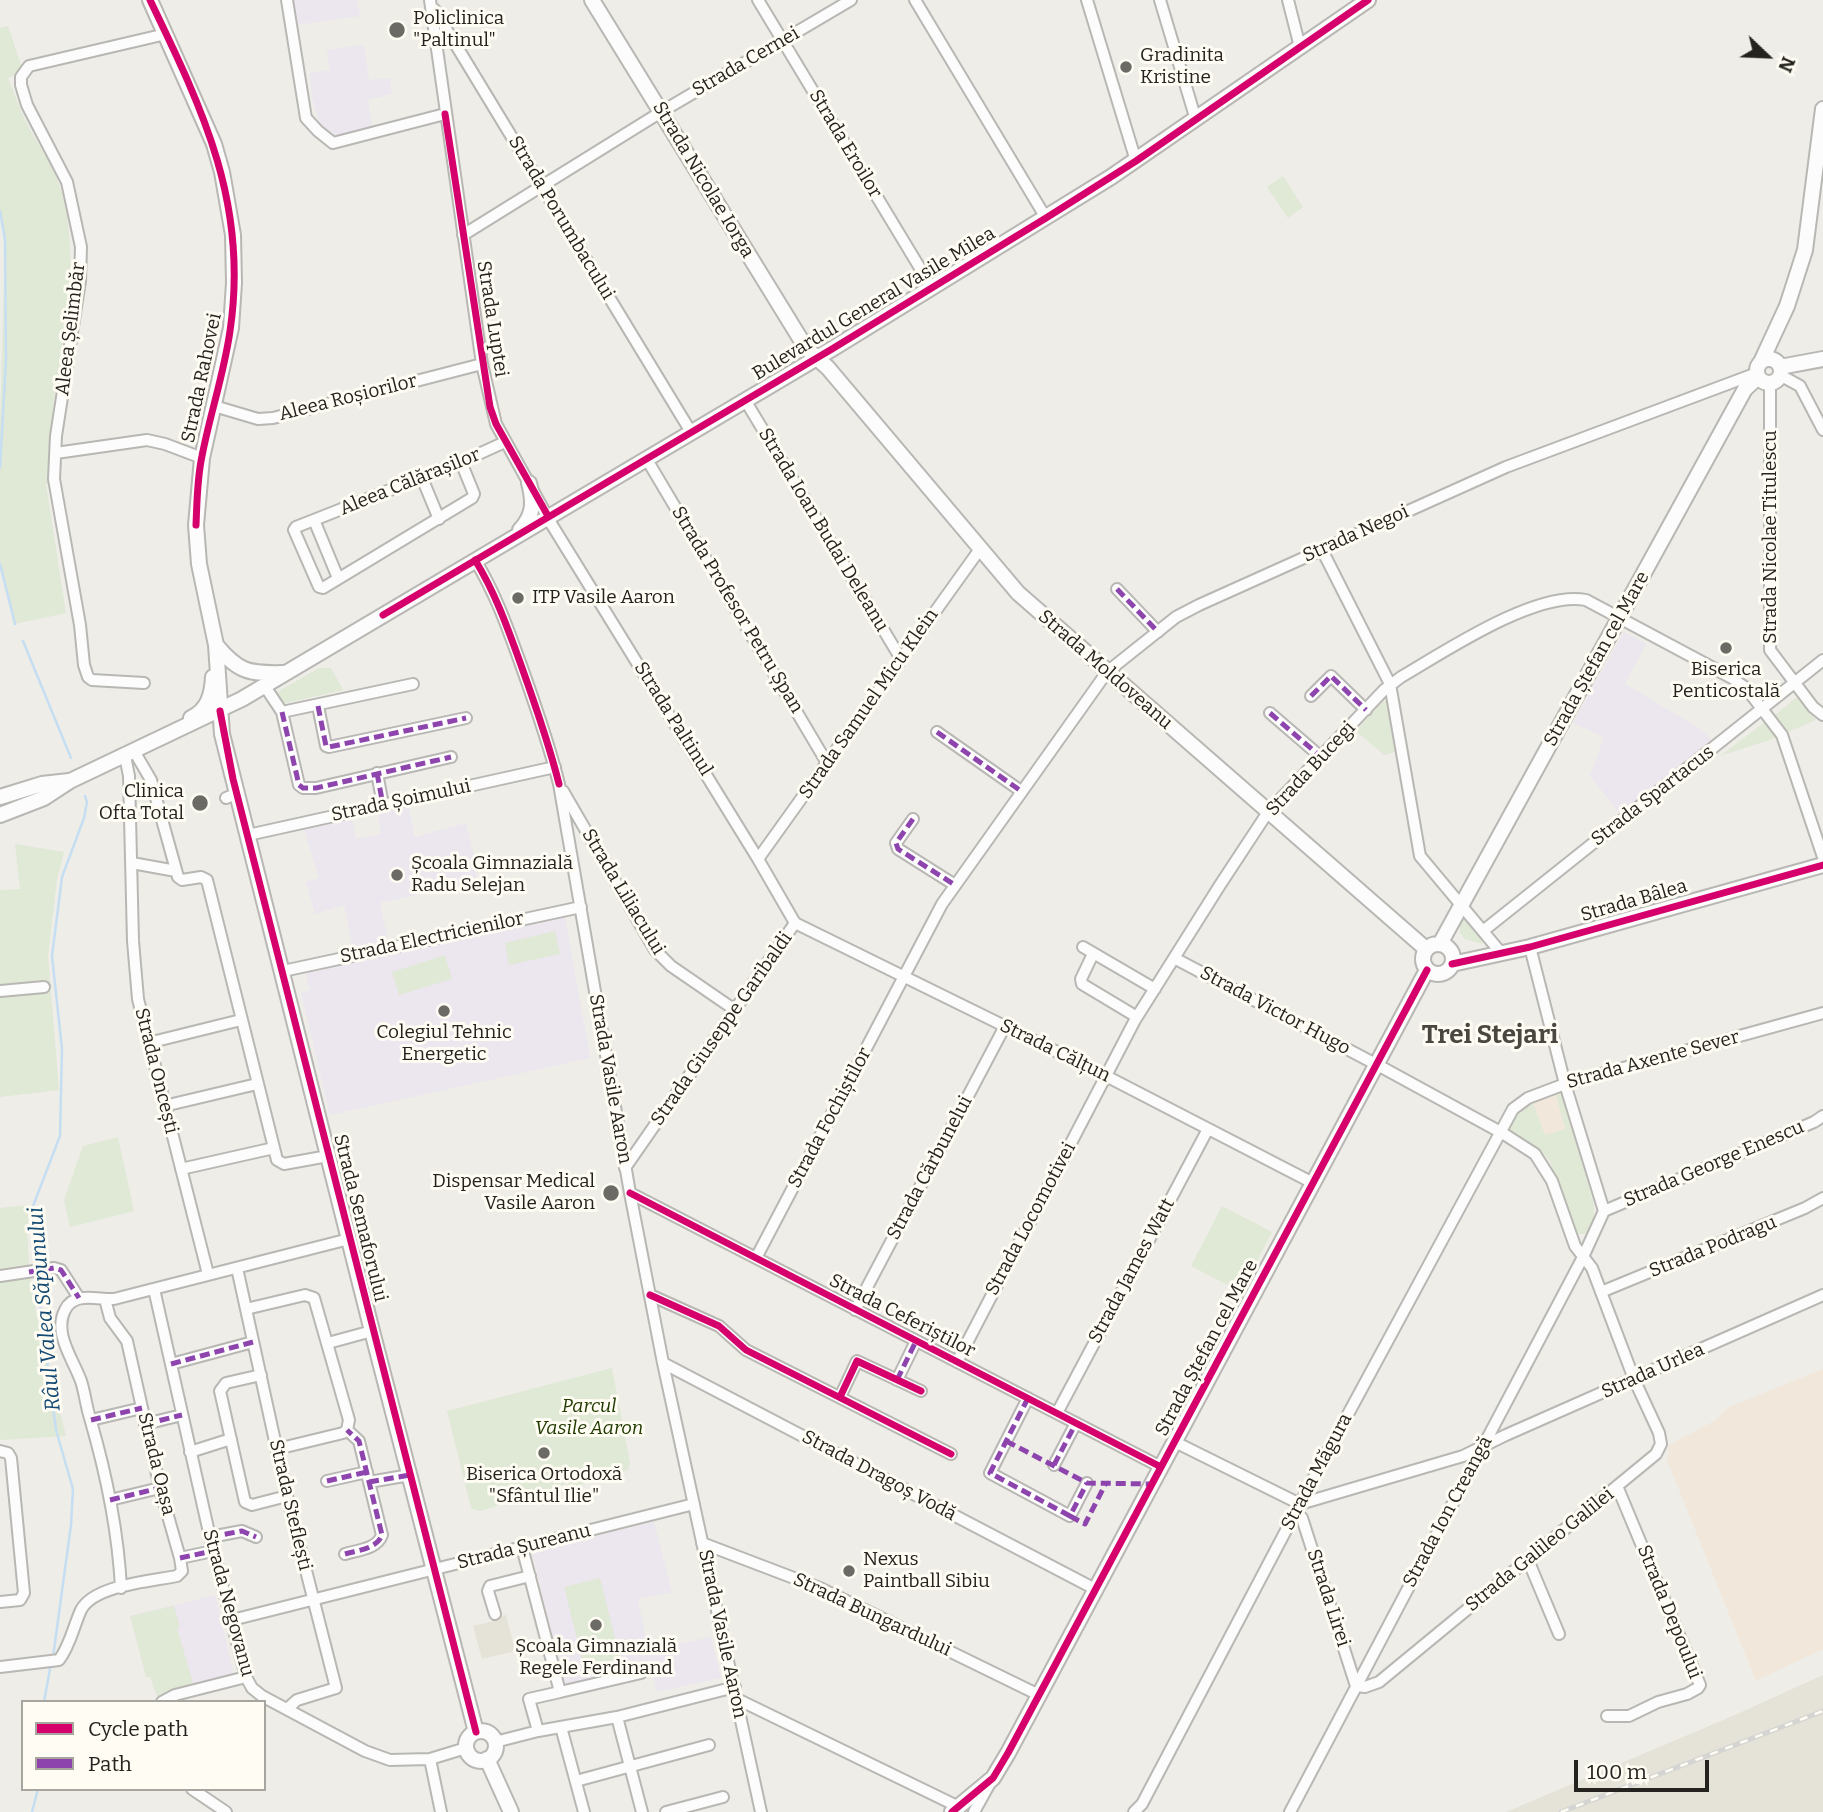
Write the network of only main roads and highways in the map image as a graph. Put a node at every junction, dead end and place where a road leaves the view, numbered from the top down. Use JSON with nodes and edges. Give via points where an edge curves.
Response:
{"nodes":[{"id":1,"x":150,"y":0,"type":"edge"},
{"id":2,"x":592,"y":0,"type":"edge"},
{"id":3,"x":1368,"y":0,"type":"edge"},
{"id":4,"x":1823,"y":109,"type":"edge"},
{"id":5,"x":817,"y":357,"type":"junction"},
{"id":6,"x":1823,"y":359,"type":"edge"},
{"id":7,"x":1768,"y":373,"type":"junction"},
{"id":8,"x":529,"y":483,"type":"road end"},
{"id":9,"x":511,"y":538,"type":"junction"},
{"id":10,"x":216,"y":645,"type":"junction"},
{"id":11,"x":285,"y":673,"type":"junction"},
{"id":12,"x":220,"y":711,"type":"junction"},
{"id":13,"x":153,"y":742,"type":"junction"},
{"id":14,"x":70,"y":781,"type":"junction"},
{"id":15,"x":0,"y":797,"type":"edge"},
{"id":16,"x":0,"y":815,"type":"edge"},
{"id":17,"x":1823,"y":864,"type":"edge"},
{"id":18,"x":1433,"y":947,"type":"junction"},
{"id":19,"x":1452,"y":964,"type":"junction"},
{"id":20,"x":1427,"y":970,"type":"junction"},
{"id":21,"x":476,"y":1732,"type":"junction"},
{"id":22,"x":487,"y":1759,"type":"junction"},
{"id":23,"x":956,"y":1810,"type":"edge"},
{"id":24,"x":511,"y":1812,"type":"edge"}],
"edges":[{"from":1,"to":10,"type":"main road","name":"Strada Rahovei","via":[[214,144],[230,216],[233,304],[197,494],[197,551]]},
{"from":2,"to":5,"type":"main road","name":"Strada Nicolae Iorga","via":[[806,348]]},
{"from":3,"to":5,"type":"main road","name":"Bulevardul General Vasile Milea","via":[[1136,161]]},
{"from":4,"to":7,"type":"main road","name":"Strada Ștefan cel Mare","via":[[1805,250]]},
{"from":5,"to":9,"type":"main road","name":"Bulevardul General Vasile Milea"},
{"from":5,"to":18,"type":"main road","name":"Strada Moldoveanu","via":[[1018,593],[1269,812]]},
{"from":6,"to":7,"type":"main road"},
{"from":7,"to":18,"type":"main road","name":"Strada Ștefan cel Mare","via":[[1745,389],[1461,905]]},
{"from":8,"to":9,"type":"main road","via":[[533,510]]},
{"from":9,"to":11,"type":"main road","name":"Bulevardul General Vasile Milea"},
{"from":10,"to":11,"type":"main road","via":[[246,671]]},
{"from":10,"to":12,"type":"main road","name":"Strada Rahovei"},
{"from":10,"to":13,"type":"main road","via":[[207,705]]},
{"from":11,"to":12,"type":"main road","name":"Bulevardul General Vasile Milea"},
{"from":12,"to":13,"type":"main road","name":"Bulevardul General Vasile Milea"},
{"from":12,"to":21,"type":"main road","name":"Strada Semaforului","via":[[231,796],[248,835]]},
{"from":13,"to":14,"type":"main road","name":"Bulevardul General Vasile Milea"},
{"from":14,"to":15,"type":"main road"},
{"from":14,"to":16,"type":"main road","via":[[44,798]]},
{"from":17,"to":19,"type":"main road","name":"Strada Bâlea","via":[[1530,947]]},
{"from":18,"to":19,"type":"main road","via":[[1451,953]]},
{"from":18,"to":20,"type":"main road","via":[[1423,960]]},
{"from":19,"to":20,"type":"main road","via":[[1444,973]]},
{"from":20,"to":23,"type":"main road","name":"Strada Ștefan cel Mare","via":[[993,1778]]},
{"from":21,"to":22,"type":"main road","via":[[488,1733],[495,1742]]},
{"from":21,"to":22,"type":"main road","via":[[468,1738],[466,1748],[474,1759]]},
{"from":22,"to":24,"type":"main road"}]}
